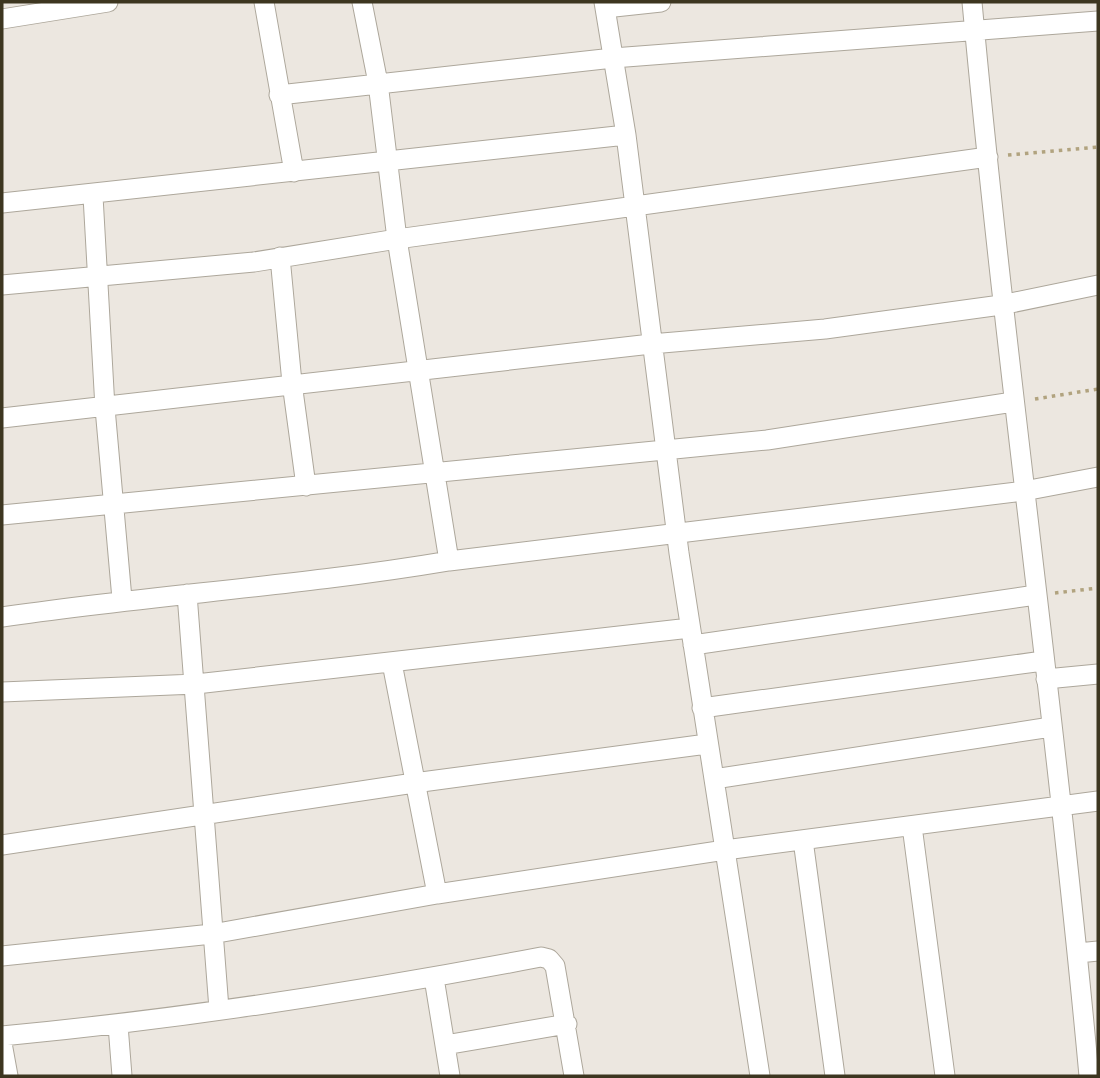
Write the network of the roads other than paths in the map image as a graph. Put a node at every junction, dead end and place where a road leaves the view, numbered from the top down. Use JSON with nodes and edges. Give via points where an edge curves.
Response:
{"nodes":[{"id":1,"x":107,"y":2,"type":"edge"},
{"id":2,"x":264,"y":2,"type":"edge"},
{"id":3,"x":362,"y":2,"type":"edge"},
{"id":4,"x":661,"y":2,"type":"edge"},
{"id":5,"x":972,"y":2,"type":"edge"},
{"id":6,"x":604,"y":5,"type":"edge"},
{"id":7,"x":2,"y":19,"type":"edge"},
{"id":8,"x":1098,"y":21,"type":"edge"},
{"id":9,"x":975,"y":29,"type":"junction"},
{"id":10,"x":613,"y":58,"type":"junction"},
{"id":11,"x":378,"y":83,"type":"junction"},
{"id":12,"x":279,"y":95,"type":"junction"},
{"id":13,"x":626,"y":135,"type":"junction"},
{"id":14,"x":988,"y":157,"type":"junction"},
{"id":15,"x":389,"y":161,"type":"junction"},
{"id":16,"x":294,"y":172,"type":"junction"},
{"id":17,"x":93,"y":196,"type":"junction"},
{"id":18,"x":2,"y":203,"type":"edge"},
{"id":19,"x":635,"y":208,"type":"junction"},
{"id":20,"x":397,"y":239,"type":"junction"},
{"id":21,"x":280,"y":257,"type":"junction"},
{"id":22,"x":99,"y":276,"type":"junction"},
{"id":23,"x":2,"y":285,"type":"edge"},
{"id":24,"x":1098,"y":285,"type":"edge"},
{"id":25,"x":1001,"y":305,"type":"junction"},
{"id":26,"x":651,"y":344,"type":"junction"},
{"id":27,"x":420,"y":369,"type":"junction"},
{"id":28,"x":292,"y":383,"type":"junction"},
{"id":29,"x":1013,"y":402,"type":"junction"},
{"id":30,"x":105,"y":408,"type":"junction"},
{"id":31,"x":2,"y":418,"type":"edge"},
{"id":32,"x":665,"y":450,"type":"junction"},
{"id":33,"x":436,"y":472,"type":"junction"},
{"id":34,"x":1098,"y":477,"type":"edge"},
{"id":35,"x":306,"y":486,"type":"junction"},
{"id":36,"x":1024,"y":491,"type":"junction"},
{"id":37,"x":115,"y":505,"type":"junction"},
{"id":38,"x":2,"y":514,"type":"edge"},
{"id":39,"x":676,"y":533,"type":"junction"},
{"id":40,"x":449,"y":561,"type":"junction"},
{"id":41,"x":187,"y":594,"type":"junction"},
{"id":42,"x":1036,"y":595,"type":"junction"},
{"id":43,"x":122,"y":599,"type":"junction"},
{"id":44,"x":2,"y":617,"type":"edge"},
{"id":45,"x":691,"y":636,"type":"junction"},
{"id":46,"x":392,"y":663,"type":"junction"},
{"id":47,"x":1044,"y":670,"type":"junction"},
{"id":48,"x":1098,"y":674,"type":"edge"},
{"id":49,"x":196,"y":684,"type":"junction"},
{"id":50,"x":2,"y":692,"type":"edge"},
{"id":51,"x":702,"y":708,"type":"junction"},
{"id":52,"x":1051,"y":727,"type":"junction"},
{"id":53,"x":708,"y":744,"type":"junction"},
{"id":54,"x":714,"y":779,"type":"junction"},
{"id":55,"x":414,"y":783,"type":"junction"},
{"id":56,"x":1098,"y":802,"type":"edge"},
{"id":57,"x":1061,"y":805,"type":"junction"},
{"id":58,"x":204,"y":814,"type":"junction"},
{"id":59,"x":912,"y":826,"type":"junction"},
{"id":60,"x":803,"y":840,"type":"junction"},
{"id":61,"x":2,"y":845,"type":"edge"},
{"id":62,"x":725,"y":850,"type":"junction"},
{"id":63,"x":437,"y":894,"type":"junction"},
{"id":64,"x":212,"y":934,"type":"junction"},
{"id":65,"x":1098,"y":951,"type":"edge"},
{"id":66,"x":1077,"y":953,"type":"junction"},
{"id":67,"x":2,"y":956,"type":"edge"},
{"id":68,"x":433,"y":978,"type":"junction"},
{"id":69,"x":219,"y":1009,"type":"junction"},
{"id":70,"x":567,"y":1024,"type":"junction"},
{"id":71,"x":118,"y":1025,"type":"junction"},
{"id":72,"x":2,"y":1036,"type":"edge"},
{"id":73,"x":2,"y":1043,"type":"edge"},
{"id":74,"x":445,"y":1045,"type":"junction"},
{"id":75,"x":8,"y":1076,"type":"edge"},
{"id":76,"x":122,"y":1076,"type":"edge"},
{"id":77,"x":450,"y":1076,"type":"edge"},
{"id":78,"x":573,"y":1076,"type":"edge"},
{"id":79,"x":760,"y":1076,"type":"edge"},
{"id":80,"x":835,"y":1076,"type":"edge"},
{"id":81,"x":945,"y":1076,"type":"edge"},
{"id":82,"x":1089,"y":1076,"type":"edge"}],
"edges":[{"from":1,"to":7,"type":"street"},
{"from":2,"to":12,"type":"street"},
{"from":3,"to":11,"type":"street"},
{"from":4,"to":6,"type":"street"},
{"from":5,"to":9,"type":"street"},
{"from":6,"to":10,"type":"street"},
{"from":8,"to":9,"type":"street"},
{"from":9,"to":10,"type":"street"},
{"from":9,"to":14,"type":"street"},
{"from":10,"to":11,"type":"street"},
{"from":10,"to":13,"type":"street"},
{"from":11,"to":12,"type":"street"},
{"from":11,"to":15,"type":"street"},
{"from":12,"to":16,"type":"street"},
{"from":13,"to":15,"type":"street"},
{"from":13,"to":19,"type":"street"},
{"from":14,"to":19,"type":"street"},
{"from":14,"to":25,"type":"street"},
{"from":15,"to":16,"type":"street"},
{"from":15,"to":20,"type":"street"},
{"from":16,"to":17,"type":"street"},
{"from":17,"to":18,"type":"street"},
{"from":17,"to":22,"type":"street"},
{"from":19,"to":20,"type":"street"},
{"from":19,"to":26,"type":"street"},
{"from":20,"to":21,"type":"street"},
{"from":20,"to":27,"type":"street"},
{"from":21,"to":22,"type":"street"},
{"from":21,"to":28,"type":"street"},
{"from":22,"to":23,"type":"street"},
{"from":22,"to":30,"type":"street"},
{"from":24,"to":25,"type":"street"},
{"from":25,"to":26,"type":"street","via":[[785,334]]},
{"from":25,"to":29,"type":"street"},
{"from":26,"to":27,"type":"street"},
{"from":26,"to":32,"type":"street"},
{"from":27,"to":28,"type":"street"},
{"from":27,"to":33,"type":"street"},
{"from":28,"to":30,"type":"street"},
{"from":28,"to":35,"type":"street"},
{"from":29,"to":32,"type":"street","via":[[767,440]]},
{"from":29,"to":36,"type":"street"},
{"from":30,"to":31,"type":"street"},
{"from":30,"to":37,"type":"street"},
{"from":32,"to":33,"type":"street"},
{"from":32,"to":39,"type":"street"},
{"from":33,"to":35,"type":"street"},
{"from":33,"to":40,"type":"street"},
{"from":34,"to":36,"type":"street"},
{"from":35,"to":37,"type":"street"},
{"from":36,"to":39,"type":"street"},
{"from":36,"to":42,"type":"street"},
{"from":37,"to":38,"type":"street"},
{"from":37,"to":43,"type":"street"},
{"from":39,"to":40,"type":"street"},
{"from":39,"to":45,"type":"street"},
{"from":40,"to":41,"type":"street"},
{"from":41,"to":43,"type":"street"},
{"from":41,"to":49,"type":"street"},
{"from":42,"to":45,"type":"street"},
{"from":42,"to":47,"type":"street"},
{"from":43,"to":44,"type":"street"},
{"from":45,"to":46,"type":"street"},
{"from":45,"to":51,"type":"street"},
{"from":46,"to":49,"type":"street"},
{"from":46,"to":55,"type":"street"},
{"from":47,"to":48,"type":"street"},
{"from":47,"to":51,"type":"street"},
{"from":47,"to":52,"type":"street"},
{"from":49,"to":50,"type":"street"},
{"from":49,"to":58,"type":"street"},
{"from":51,"to":53,"type":"street"},
{"from":52,"to":54,"type":"street"},
{"from":52,"to":57,"type":"street"},
{"from":53,"to":54,"type":"street"},
{"from":53,"to":55,"type":"street"},
{"from":54,"to":62,"type":"street"},
{"from":55,"to":58,"type":"street"},
{"from":55,"to":63,"type":"street"},
{"from":56,"to":57,"type":"street"},
{"from":57,"to":59,"type":"street"},
{"from":57,"to":66,"type":"street"},
{"from":58,"to":61,"type":"street"},
{"from":58,"to":64,"type":"street"},
{"from":59,"to":60,"type":"street"},
{"from":59,"to":81,"type":"street"},
{"from":60,"to":62,"type":"street"},
{"from":60,"to":80,"type":"street"},
{"from":62,"to":63,"type":"street"},
{"from":62,"to":79,"type":"street"},
{"from":63,"to":64,"type":"street"},
{"from":64,"to":67,"type":"street"},
{"from":64,"to":69,"type":"street"},
{"from":65,"to":66,"type":"street"},
{"from":66,"to":82,"type":"street"},
{"from":68,"to":69,"type":"street"},
{"from":68,"to":70,"type":"street","via":[[549,959],[555,966]]},
{"from":68,"to":74,"type":"street"},
{"from":69,"to":71,"type":"street"},
{"from":70,"to":74,"type":"street"},
{"from":70,"to":78,"type":"street"},
{"from":71,"to":72,"type":"street"},
{"from":71,"to":76,"type":"street"},
{"from":73,"to":75,"type":"street"},
{"from":74,"to":77,"type":"street"}]}
